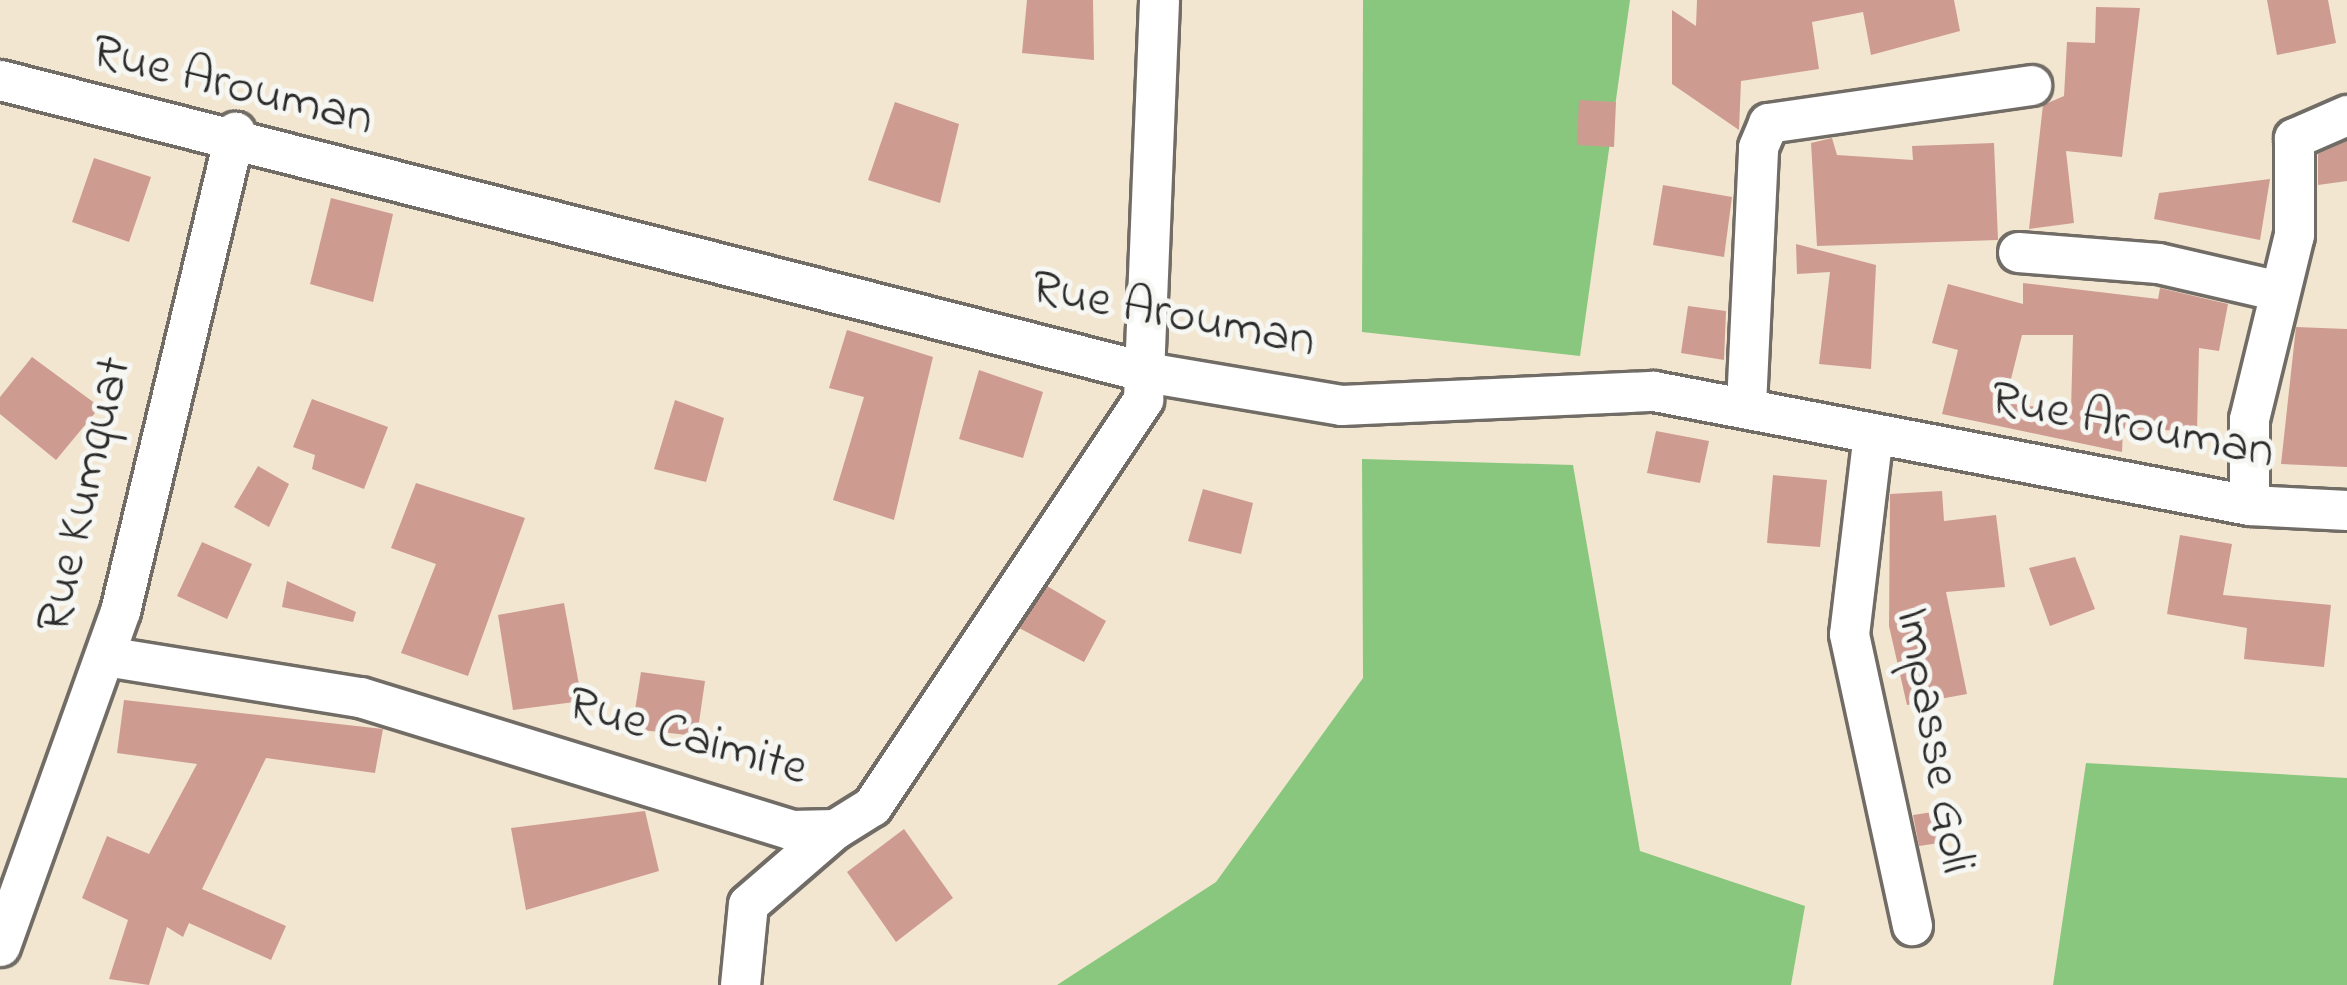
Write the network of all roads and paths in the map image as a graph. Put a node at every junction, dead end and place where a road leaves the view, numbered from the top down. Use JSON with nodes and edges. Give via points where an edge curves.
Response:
{"nodes":[{"id":1,"x":1159,"y":0,"type":"edge"},
{"id":2,"x":0,"y":80,"type":"edge"},
{"id":3,"x":2031,"y":85,"type":"dead end"},
{"id":4,"x":2347,"y":115,"type":"edge"},
{"id":5,"x":235,"y":133,"type":"junction"},
{"id":6,"x":2018,"y":252,"type":"dead end"},
{"id":7,"x":2275,"y":290,"type":"junction"},
{"id":8,"x":1145,"y":372,"type":"junction"},
{"id":9,"x":1746,"y":405,"type":"junction"},
{"id":10,"x":1873,"y":433,"type":"junction"},
{"id":11,"x":2249,"y":505,"type":"junction"},
{"id":12,"x":2347,"y":510,"type":"edge"},
{"id":13,"x":106,"y":656,"type":"junction"},
{"id":14,"x":835,"y":829,"type":"junction"},
{"id":15,"x":1912,"y":925,"type":"dead end"},
{"id":16,"x":0,"y":946,"type":"edge"},
{"id":17,"x":740,"y":985,"type":"edge"}],
"edges":[{"from":1,"to":8,"type":"street","name":"Rue Caimite"},
{"from":2,"to":5,"type":"street","name":"Rue Arouman"},
{"from":3,"to":9,"type":"street","via":[[1768,123],[1758,147]]},
{"from":4,"to":7,"type":"street","via":[[2294,138],[2294,235]]},
{"from":5,"to":8,"type":"street","name":"Rue Arouman","via":[[459,202]]},
{"from":5,"to":13,"type":"street","name":"Rue Kumquat"},
{"from":6,"to":7,"type":"street","via":[[2158,262]]},
{"from":7,"to":11,"type":"street","via":[[2249,419]]},
{"from":8,"to":9,"type":"street","name":"Rue Arouman","via":[[1341,405],[1654,392]]},
{"from":8,"to":14,"type":"street","name":"Rue Caimite","via":[[1131,421],[872,806]]},
{"from":9,"to":10,"type":"street","name":"Rue Arouman"},
{"from":10,"to":11,"type":"street","name":"Rue Arouman"},
{"from":10,"to":15,"type":"street","name":"Impasse Goli","via":[[1849,634]]},
{"from":11,"to":12,"type":"street","name":"Rue Arouman"},
{"from":13,"to":14,"type":"street","name":"Rue Caimite","via":[[360,697],[791,830]]},
{"from":13,"to":16,"type":"street","name":"Rue Kumquat"},
{"from":14,"to":17,"type":"street","via":[[748,904]]}]}
